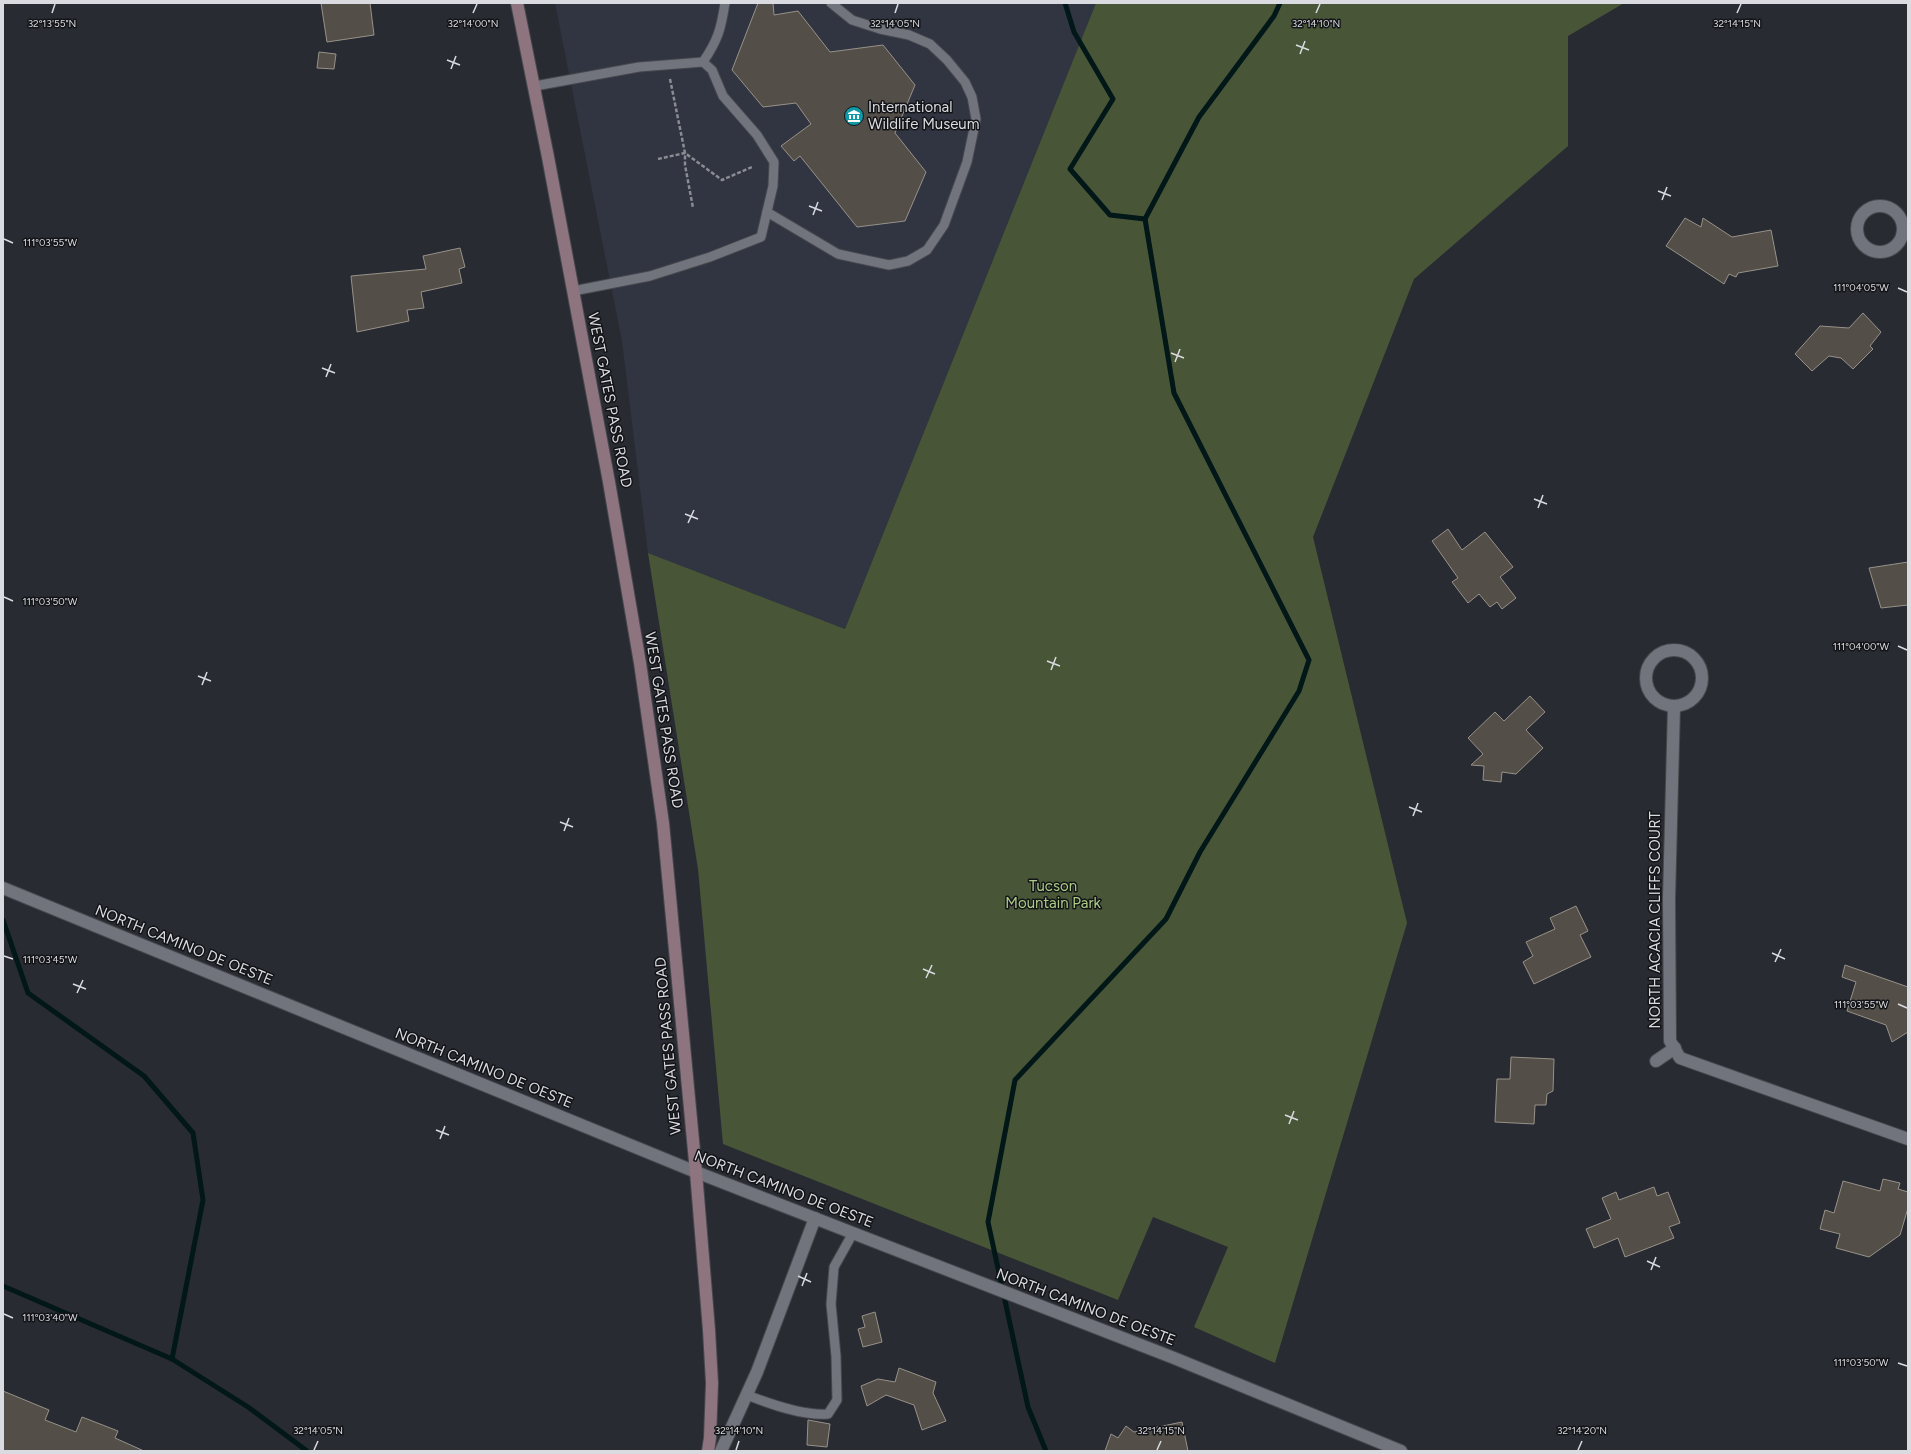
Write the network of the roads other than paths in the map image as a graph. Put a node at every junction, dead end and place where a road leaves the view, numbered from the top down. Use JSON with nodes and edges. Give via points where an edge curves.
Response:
{"nodes":[{"id":1,"x":517,"y":3,"type":"edge"},
{"id":2,"x":725,"y":3,"type":"edge"},
{"id":3,"x":832,"y":3,"type":"edge"},
{"id":4,"x":703,"y":62,"type":"junction"},
{"id":5,"x":535,"y":86,"type":"junction"},
{"id":6,"x":767,"y":212,"type":"junction"},
{"id":7,"x":573,"y":291,"type":"junction"},
{"id":8,"x":1674,"y":706,"type":"junction"},
{"id":9,"x":3,"y":888,"type":"edge"},
{"id":10,"x":1675,"y":1048,"type":"junction"},
{"id":11,"x":1656,"y":1061,"type":"dead end"},
{"id":12,"x":1908,"y":1139,"type":"edge"},
{"id":13,"x":696,"y":1172,"type":"junction"},
{"id":14,"x":815,"y":1218,"type":"junction"},
{"id":15,"x":853,"y":1233,"type":"junction"},
{"id":16,"x":747,"y":1395,"type":"junction"},
{"id":17,"x":708,"y":1451,"type":"edge"},
{"id":18,"x":721,"y":1451,"type":"edge"},
{"id":19,"x":1401,"y":1451,"type":"edge"}],
"edges":[{"from":1,"to":5,"type":"main road","name":"WEST GATES PASS ROAD"},
{"from":2,"to":4,"type":"lane","via":[[715,44]]},
{"from":3,"to":6,"type":"lane","via":[[852,20],[909,35],[930,44],[947,60],[965,82],[972,97],[976,119],[967,162],[944,225],[927,250],[908,261],[889,265],[838,254]]},
{"from":4,"to":5,"type":"lane","via":[[639,67]]},
{"from":4,"to":6,"type":"lane","via":[[712,70],[723,96],[757,135],[774,162],[773,186]]},
{"from":5,"to":7,"type":"main road","name":"WEST GATES PASS ROAD"},
{"from":6,"to":7,"type":"lane","via":[[761,237],[650,276]]},
{"from":7,"to":13,"type":"main road","name":"WEST GATES PASS ROAD","via":[[612,498],[663,823]]},
{"from":8,"to":8,"type":"street","via":[[1692,699],[1701,682],[1698,664],[1691,656],[1674,650],[1664,652],[1650,662],[1646,679],[1651,695],[1666,705]]},
{"from":8,"to":10,"type":"street","name":"NORTH ACACIA CLIFFS COURT","via":[[1669,892],[1669,1020],[1670,1041]]},
{"from":9,"to":13,"type":"street","name":"NORTH CAMINO DE OESTE"},
{"from":10,"to":11,"type":"street"},
{"from":10,"to":12,"type":"street","name":"NORTH ACACIA CLIFFS COURT","via":[[1680,1058]]},
{"from":13,"to":14,"type":"street","name":"NORTH CAMINO DE OESTE"},
{"from":13,"to":17,"type":"main road","name":"WEST GATES PASS ROAD","via":[[712,1383]]},
{"from":14,"to":15,"type":"street","name":"NORTH CAMINO DE OESTE"},
{"from":14,"to":16,"type":"street"},
{"from":15,"to":16,"type":"lane","via":[[834,1267],[831,1304],[837,1400],[828,1414],[818,1415]]},
{"from":15,"to":19,"type":"street","name":"NORTH CAMINO DE OESTE","via":[[1174,1358]]},
{"from":16,"to":18,"type":"street"}]}
